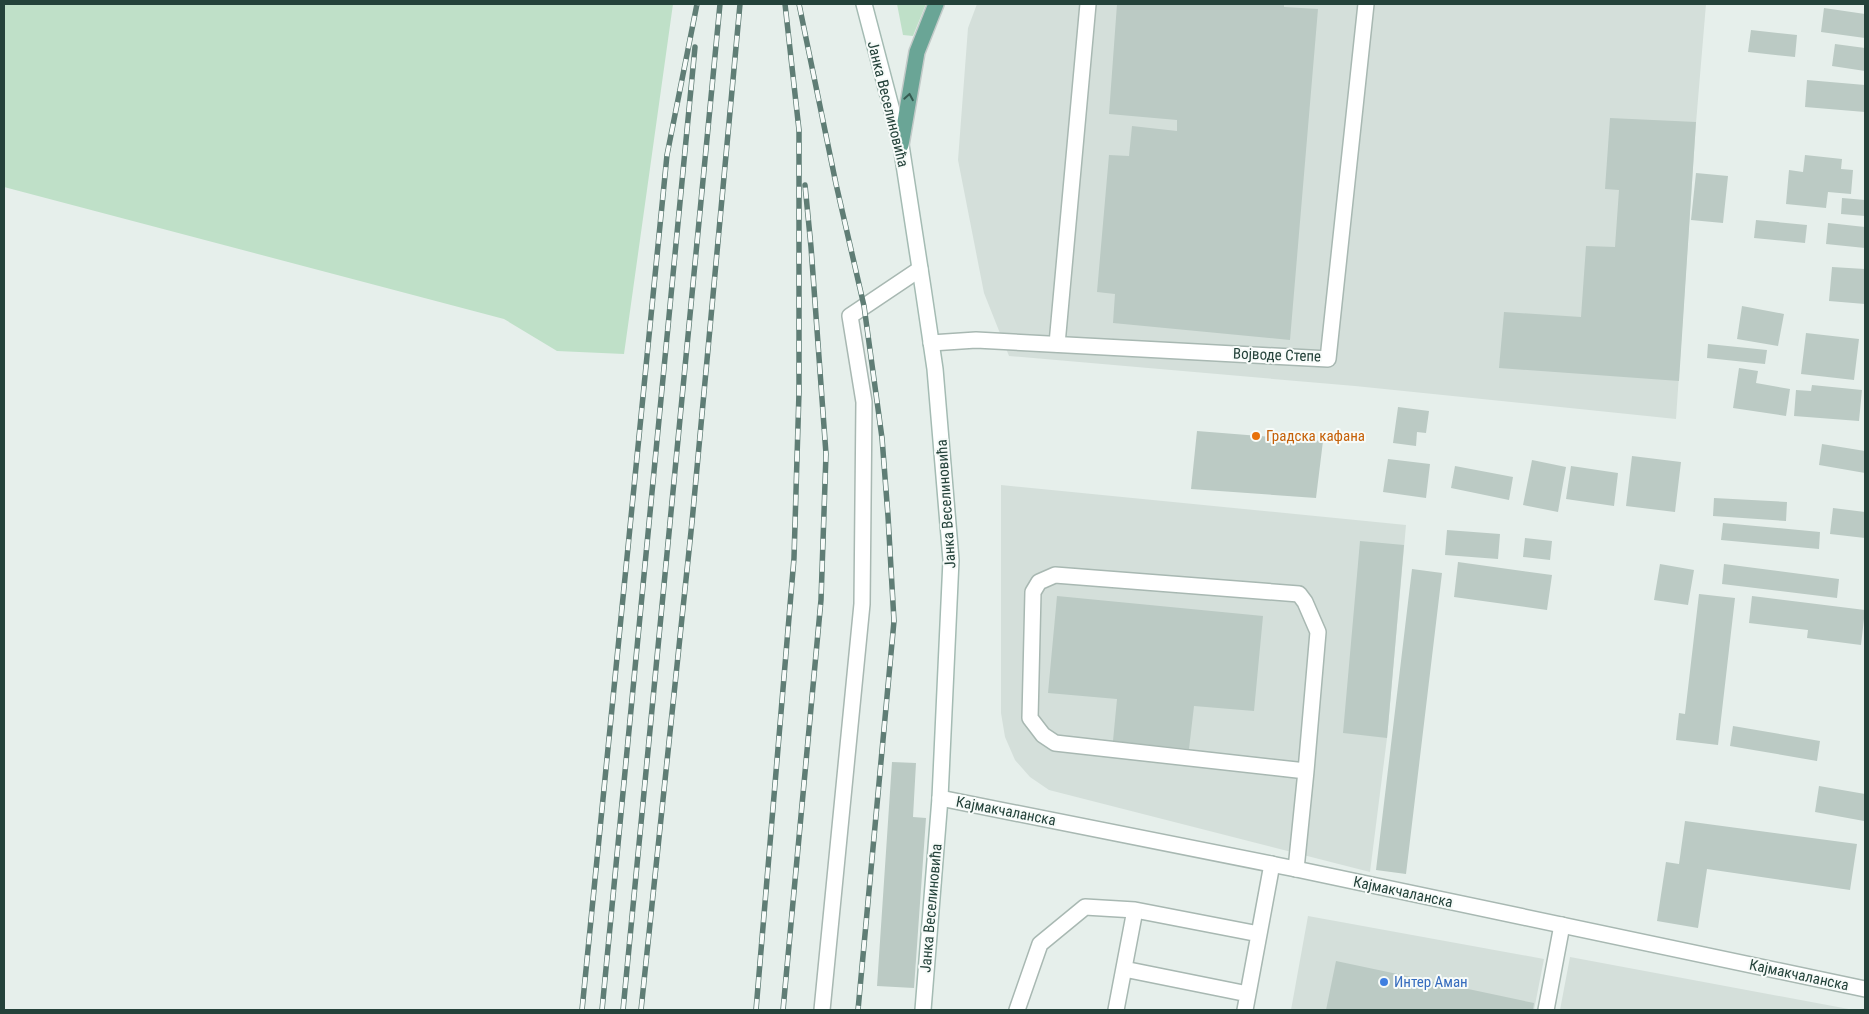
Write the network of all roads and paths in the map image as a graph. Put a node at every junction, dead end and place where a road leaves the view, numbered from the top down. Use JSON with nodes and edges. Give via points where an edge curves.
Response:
{"nodes":[{"id":1,"x":864,"y":4,"type":"edge"},
{"id":2,"x":936,"y":4,"type":"edge"},
{"id":3,"x":1088,"y":4,"type":"edge"},
{"id":4,"x":1366,"y":4,"type":"edge"},
{"id":5,"x":901,"y":145,"type":"junction"},
{"id":6,"x":920,"y":269,"type":"junction"},
{"id":7,"x":931,"y":343,"type":"junction"},
{"id":8,"x":1056,"y":344,"type":"junction"},
{"id":9,"x":1306,"y":771,"type":"junction"},
{"id":10,"x":940,"y":798,"type":"junction"},
{"id":11,"x":1272,"y":864,"type":"junction"},
{"id":12,"x":1296,"y":869,"type":"junction"},
{"id":13,"x":1135,"y":910,"type":"junction"},
{"id":14,"x":1562,"y":925,"type":"junction"},
{"id":15,"x":1259,"y":934,"type":"junction"},
{"id":16,"x":1124,"y":969,"type":"junction"},
{"id":17,"x":1865,"y":989,"type":"edge"},
{"id":18,"x":1248,"y":994,"type":"junction"},
{"id":19,"x":822,"y":1010,"type":"edge"},
{"id":20,"x":923,"y":1010,"type":"edge"},
{"id":21,"x":1017,"y":1010,"type":"edge"},
{"id":22,"x":1116,"y":1010,"type":"edge"},
{"id":23,"x":1244,"y":1010,"type":"edge"},
{"id":24,"x":1546,"y":1010,"type":"edge"}],
"edges":[{"from":1,"to":5,"type":"street","name":"Јанка Веселиновића"},
{"from":5,"to":2,"type":"main road","one_way":true,"via":[[917,52]]},
{"from":3,"to":8,"type":"street"},
{"from":4,"to":8,"type":"street","name":"Војводе Степе","via":[[1328,359]]},
{"from":5,"to":6,"type":"street","name":"Јанка Веселиновића"},
{"from":6,"to":7,"type":"street","name":"Јанка Веселиновића"},
{"from":6,"to":19,"type":"street","via":[[850,316],[864,402],[862,604]]},
{"from":7,"to":8,"type":"street","name":"Војводе Степе","via":[[976,340]]},
{"from":7,"to":10,"type":"street","name":"Јанка Веселиновића","via":[[951,560]]},
{"from":9,"to":9,"type":"street","via":[[1055,743],[1043,735],[1030,718],[1033,592],[1039,582],[1055,575],[1299,594],[1318,632]]},
{"from":9,"to":12,"type":"street"},
{"from":10,"to":11,"type":"street","name":"Кајмакчаланска"},
{"from":10,"to":20,"type":"street","name":"Јанка Веселиновића"},
{"from":11,"to":12,"type":"street","name":"Кајмакчаланска"},
{"from":11,"to":15,"type":"street"},
{"from":12,"to":14,"type":"street","name":"Кајмакчаланска"},
{"from":13,"to":15,"type":"street"},
{"from":13,"to":16,"type":"street"},
{"from":13,"to":21,"type":"street","via":[[1085,907],[1040,944]]},
{"from":14,"to":17,"type":"street","name":"Кајмакчаланска"},
{"from":14,"to":24,"type":"street"},
{"from":15,"to":18,"type":"street"},
{"from":16,"to":18,"type":"street"},
{"from":16,"to":22,"type":"street"},
{"from":18,"to":23,"type":"street"}]}
